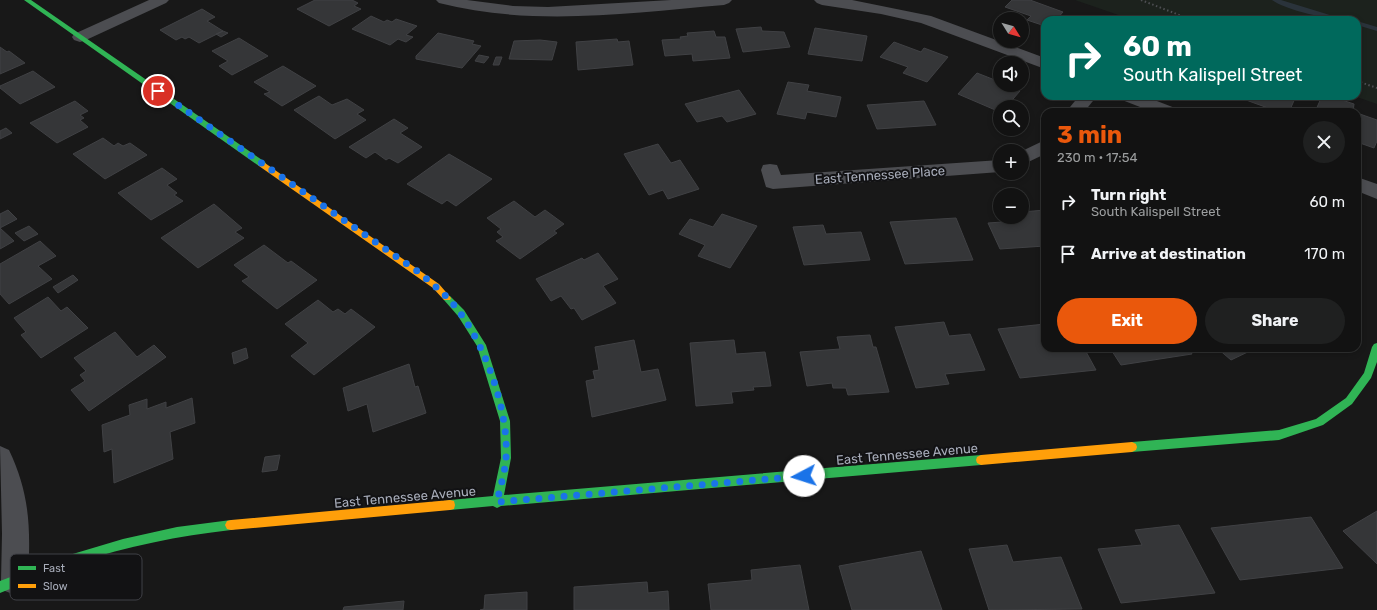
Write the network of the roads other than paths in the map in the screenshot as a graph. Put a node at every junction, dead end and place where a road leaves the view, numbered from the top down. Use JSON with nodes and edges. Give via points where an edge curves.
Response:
{"nodes":[{"id":1,"x":27,"y":0,"type":"edge"},
{"id":2,"x":161,"y":0,"type":"edge"},
{"id":3,"x":444,"y":0,"type":"edge"},
{"id":4,"x":724,"y":0,"type":"edge"},
{"id":5,"x":822,"y":0,"type":"edge"},
{"id":6,"x":80,"y":37,"type":"junction"},
{"id":7,"x":1041,"y":62,"type":"edge"},
{"id":8,"x":1085,"y":100,"type":"edge"},
{"id":9,"x":1138,"y":100,"type":"edge"},
{"id":10,"x":1078,"y":108,"type":"edge"},
{"id":11,"x":1159,"y":108,"type":"edge"},
{"id":12,"x":1041,"y":148,"type":"edge"},
{"id":13,"x":1029,"y":155,"type":"edge"},
{"id":14,"x":993,"y":167,"type":"edge"},
{"id":15,"x":770,"y":170,"type":"dead end"},
{"id":16,"x":1361,"y":186,"type":"edge"},
{"id":17,"x":1377,"y":192,"type":"edge"},
{"id":18,"x":1377,"y":347,"type":"edge"},
{"id":19,"x":0,"y":458,"type":"edge"},
{"id":20,"x":497,"y":502,"type":"junction"},
{"id":21,"x":11,"y":554,"type":"edge"},
{"id":22,"x":88,"y":554,"type":"edge"},
{"id":23,"x":10,"y":562,"type":"edge"},
{"id":24,"x":8,"y":584,"type":"edge"}],
"edges":[{"from":1,"to":6,"type":"street"},
{"from":2,"to":6,"type":"street"},
{"from":3,"to":4,"type":"street","via":[[501,11],[547,12]]},
{"from":5,"to":7,"type":"street","via":[[881,8],[926,19]]},
{"from":6,"to":20,"type":"street","via":[[417,271],[436,286],[461,313],[481,345],[505,422],[506,458]]},
{"from":8,"to":10,"type":"street"},
{"from":9,"to":11,"type":"street"},
{"from":12,"to":13,"type":"street"},
{"from":14,"to":15,"type":"street","name":"East Tennessee Place","via":[[773,182]]},
{"from":16,"to":17,"type":"street"},
{"from":18,"to":20,"type":"street","name":"East Tennessee Avenue","via":[[1368,375],[1349,402],[1319,422],[1279,435]]},
{"from":19,"to":21,"type":"street","via":[[6,469],[15,506]]},
{"from":20,"to":22,"type":"street","name":"East Tennessee Avenue","via":[[209,527],[150,538]]},
{"from":23,"to":24,"type":"street"}]}
